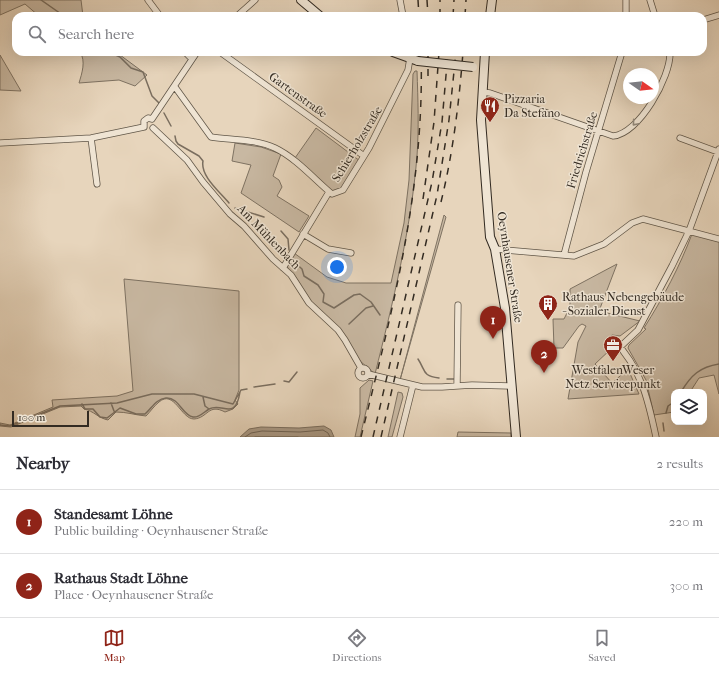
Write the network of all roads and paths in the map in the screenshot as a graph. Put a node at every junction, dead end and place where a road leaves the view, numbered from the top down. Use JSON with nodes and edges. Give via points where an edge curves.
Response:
{"nodes":[{"id":1,"x":149,"y":0,"type":"edge"},
{"id":2,"x":255,"y":0,"type":"edge"},
{"id":3,"x":301,"y":0,"type":"edge"},
{"id":4,"x":400,"y":0,"type":"edge"},
{"id":5,"x":492,"y":0,"type":"edge"},
{"id":6,"x":626,"y":0,"type":"edge"},
{"id":7,"x":650,"y":0,"type":"edge"},
{"id":8,"x":157,"y":12,"type":"edge"},
{"id":9,"x":242,"y":12,"type":"edge"},
{"id":10,"x":315,"y":12,"type":"edge"},
{"id":11,"x":402,"y":12,"type":"edge"},
{"id":12,"x":490,"y":12,"type":"edge"},
{"id":13,"x":626,"y":12,"type":"edge"},
{"id":14,"x":654,"y":12,"type":"edge"},
{"id":15,"x":719,"y":15,"type":"edge"},
{"id":16,"x":707,"y":19,"type":"edge"},
{"id":17,"x":226,"y":56,"type":"edge"},
{"id":18,"x":486,"y":56,"type":"edge"},
{"id":19,"x":621,"y":56,"type":"edge"},
{"id":20,"x":670,"y":56,"type":"edge"},
{"id":21,"x":413,"y":57,"type":"edge"},
{"id":22,"x":191,"y":58,"type":"edge"},
{"id":23,"x":484,"y":68,"type":"junction"},
{"id":24,"x":175,"y":87,"type":"junction"},
{"id":25,"x":482,"y":92,"type":"junction"},
{"id":26,"x":152,"y":119,"type":"junction"},
{"id":27,"x":144,"y":127,"type":"junction"},
{"id":28,"x":153,"y":128,"type":"junction"},
{"id":29,"x":599,"y":131,"type":"junction"},
{"id":30,"x":91,"y":138,"type":"junction"},
{"id":31,"x":680,"y":138,"type":"dead end"},
{"id":32,"x":0,"y":143,"type":"edge"},
{"id":33,"x":718,"y":150,"type":"edge"},
{"id":34,"x":364,"y":156,"type":"junction"},
{"id":35,"x":97,"y":184,"type":"dead end"},
{"id":36,"x":329,"y":192,"type":"junction"},
{"id":37,"x":689,"y":231,"type":"junction"},
{"id":38,"x":304,"y":234,"type":"junction"},
{"id":39,"x":719,"y":239,"type":"edge"},
{"id":40,"x":495,"y":249,"type":"junction"},
{"id":41,"x":351,"y":254,"type":"dead end"},
{"id":42,"x":564,"y":255,"type":"junction"},
{"id":43,"x":283,"y":268,"type":"junction"},
{"id":44,"x":458,"y":305,"type":"dead end"},
{"id":45,"x":613,"y":339,"type":"dead end"},
{"id":46,"x":620,"y":346,"type":"junction"},
{"id":47,"x":413,"y":385,"type":"junction"},
{"id":48,"x":457,"y":386,"type":"junction"},
{"id":49,"x":512,"y":386,"type":"junction"},
{"id":50,"x":400,"y":437,"type":"edge"},
{"id":51,"x":516,"y":437,"type":"edge"},
{"id":52,"x":656,"y":437,"type":"edge"}],
"edges":[{"from":1,"to":8,"type":"street"},
{"from":2,"to":9,"type":"street"},
{"from":3,"to":10,"type":"main road"},
{"from":4,"to":11,"type":"street"},
{"from":5,"to":12,"type":"main road"},
{"from":6,"to":13,"type":"street"},
{"from":7,"to":14,"type":"street"},
{"from":15,"to":16,"type":"street"},
{"from":17,"to":34,"type":"street","name":"Gartenstraße"},
{"from":18,"to":23,"type":"main road","name":"Oeynhausener Straße"},
{"from":19,"to":29,"type":"street","name":"Friedrichstraße"},
{"from":20,"to":29,"type":"street","one_way":true,"via":[[659,93],[633,126],[613,136]]},
{"from":21,"to":23,"type":"main road","bridge":true},
{"from":21,"to":34,"type":"street","name":"Schierholzstraße"},
{"from":22,"to":24,"type":"street"},
{"from":23,"to":25,"type":"main road","name":"Oeynhausener Straße"},
{"from":24,"to":26,"type":"street"},
{"from":24,"to":36,"type":"street","name":"Schierholzstraße","via":[[211,137],[274,147]]},
{"from":25,"to":29,"type":"street"},
{"from":25,"to":40,"type":"main road","name":"Oeynhausener Straße","via":[[481,120],[490,237]]},
{"from":26,"to":27,"type":"street","via":[[144,121]]},
{"from":26,"to":28,"type":"street"},
{"from":27,"to":28,"type":"street","via":[[147,130]]},
{"from":27,"to":30,"type":"street"},
{"from":28,"to":43,"type":"street","name":"Am Mühlenbach","via":[[187,160],[213,195]]},
{"from":29,"to":42,"type":"street","name":"Friedrichstraße"},
{"from":30,"to":32,"type":"street"},
{"from":30,"to":35,"type":"street"},
{"from":31,"to":33,"type":"street"},
{"from":33,"to":37,"type":"street"},
{"from":34,"to":36,"type":"street","name":"Schierholzstraße","via":[[343,190],[332,194]]},
{"from":36,"to":38,"type":"street"},
{"from":37,"to":39,"type":"street"},
{"from":37,"to":42,"type":"street","via":[[643,220],[632,223],[604,244],[580,254]]},
{"from":37,"to":46,"type":"street","via":[[643,324]]},
{"from":38,"to":41,"type":"street","via":[[328,249]]},
{"from":38,"to":43,"type":"street"},
{"from":40,"to":42,"type":"street"},
{"from":40,"to":49,"type":"main road","name":"Oeynhausener Straße","via":[[505,308]]},
{"from":43,"to":47,"type":"street","name":"Am Mühlenbach","via":[[291,275],[309,303],[338,330],[361,368],[358,372],[360,377],[368,374]]},
{"from":44,"to":48,"type":"street"},
{"from":45,"to":46,"type":"street"},
{"from":46,"to":52,"type":"street","via":[[640,378]]},
{"from":47,"to":48,"type":"street"},
{"from":47,"to":50,"type":"street"},
{"from":48,"to":49,"type":"street"},
{"from":49,"to":51,"type":"main road","name":"Oeynhausener Straße"}]}
